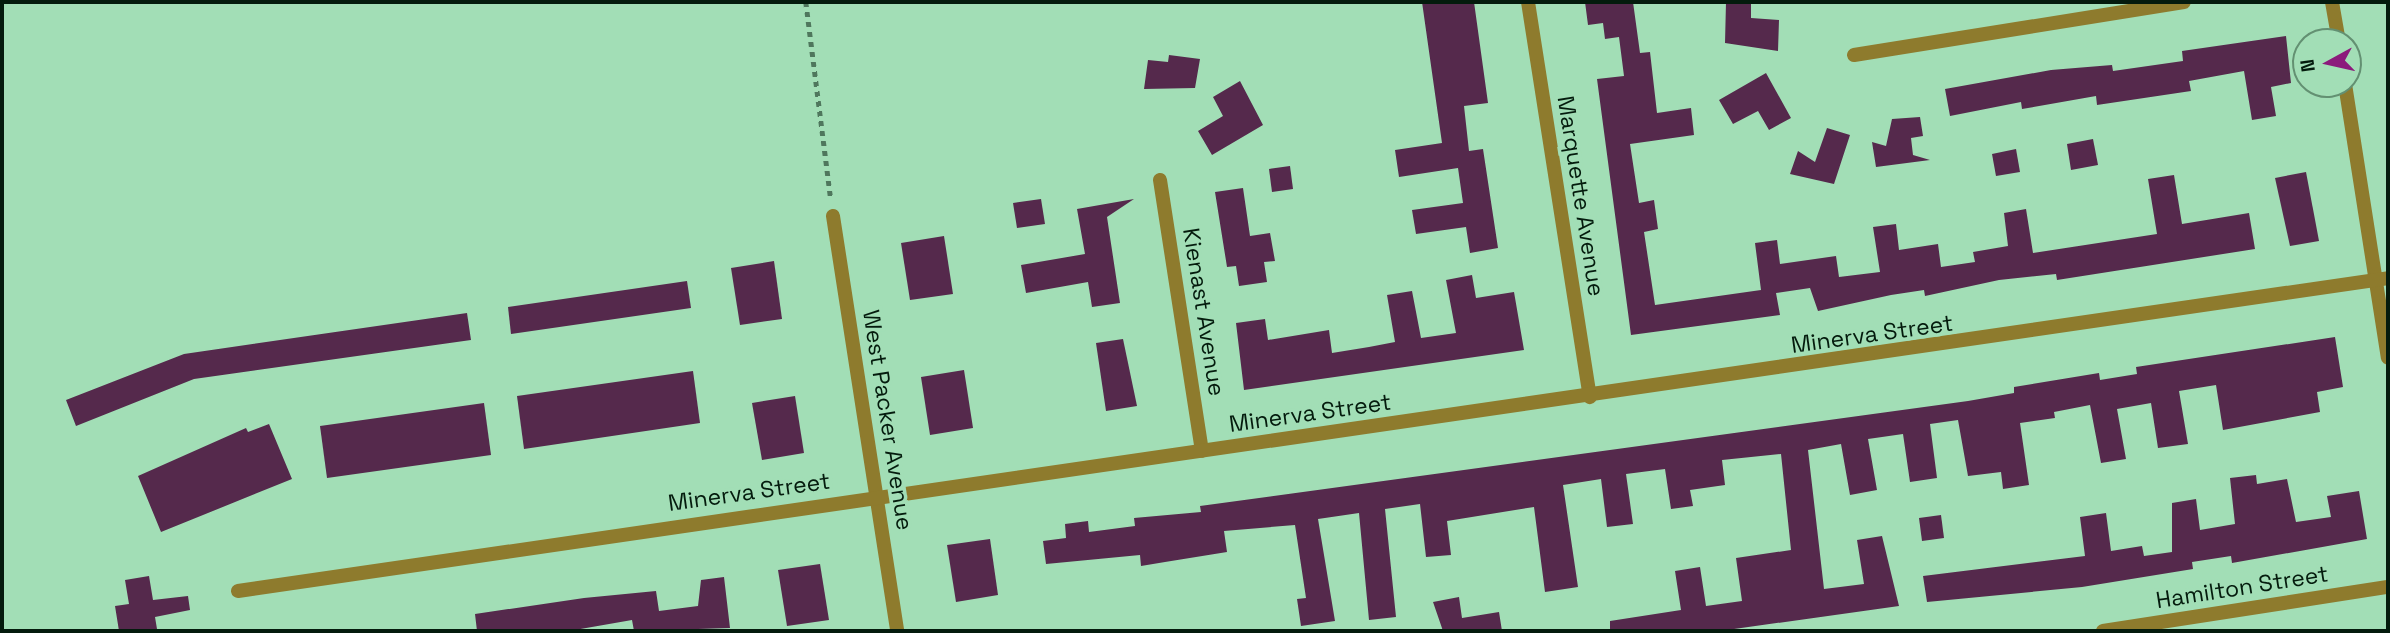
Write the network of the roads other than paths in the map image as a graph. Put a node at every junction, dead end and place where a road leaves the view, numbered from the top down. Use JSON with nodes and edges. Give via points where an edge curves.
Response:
{"nodes":[{"id":1,"x":1528,"y":2,"type":"edge"},
{"id":2,"x":2184,"y":2,"type":"edge"},
{"id":3,"x":2332,"y":2,"type":"edge"},
{"id":4,"x":2337,"y":28,"type":"edge"},
{"id":5,"x":1854,"y":55,"type":"dead end"},
{"id":6,"x":2348,"y":98,"type":"edge"},
{"id":7,"x":1160,"y":180,"type":"dead end"},
{"id":8,"x":833,"y":216,"type":"road end"},
{"id":9,"x":2382,"y":279,"type":"edge"},
{"id":10,"x":2388,"y":358,"type":"edge"},
{"id":11,"x":1590,"y":397,"type":"junction"},
{"id":12,"x":1202,"y":451,"type":"junction"},
{"id":13,"x":877,"y":496,"type":"junction"},
{"id":14,"x":2388,"y":587,"type":"edge"},
{"id":15,"x":238,"y":591,"type":"dead end"},
{"id":16,"x":897,"y":631,"type":"edge"},
{"id":17,"x":2103,"y":631,"type":"edge"}],
"edges":[{"from":1,"to":11,"type":"street","name":"Marquette Avenue"},
{"from":2,"to":5,"type":"street"},
{"from":3,"to":4,"type":"street"},
{"from":6,"to":9,"type":"street"},
{"from":7,"to":12,"type":"street","name":"Kienast Avenue"},
{"from":8,"to":13,"type":"street","name":"West Packer Avenue"},
{"from":9,"to":10,"type":"street"},
{"from":9,"to":11,"type":"street","name":"Minerva Street"},
{"from":11,"to":12,"type":"street","name":"Minerva Street"},
{"from":12,"to":13,"type":"street","name":"Minerva Street"},
{"from":13,"to":15,"type":"street","name":"Minerva Street"},
{"from":13,"to":16,"type":"street","name":"West Packer Avenue"},
{"from":14,"to":17,"type":"street","name":"Hamilton Street"}]}
